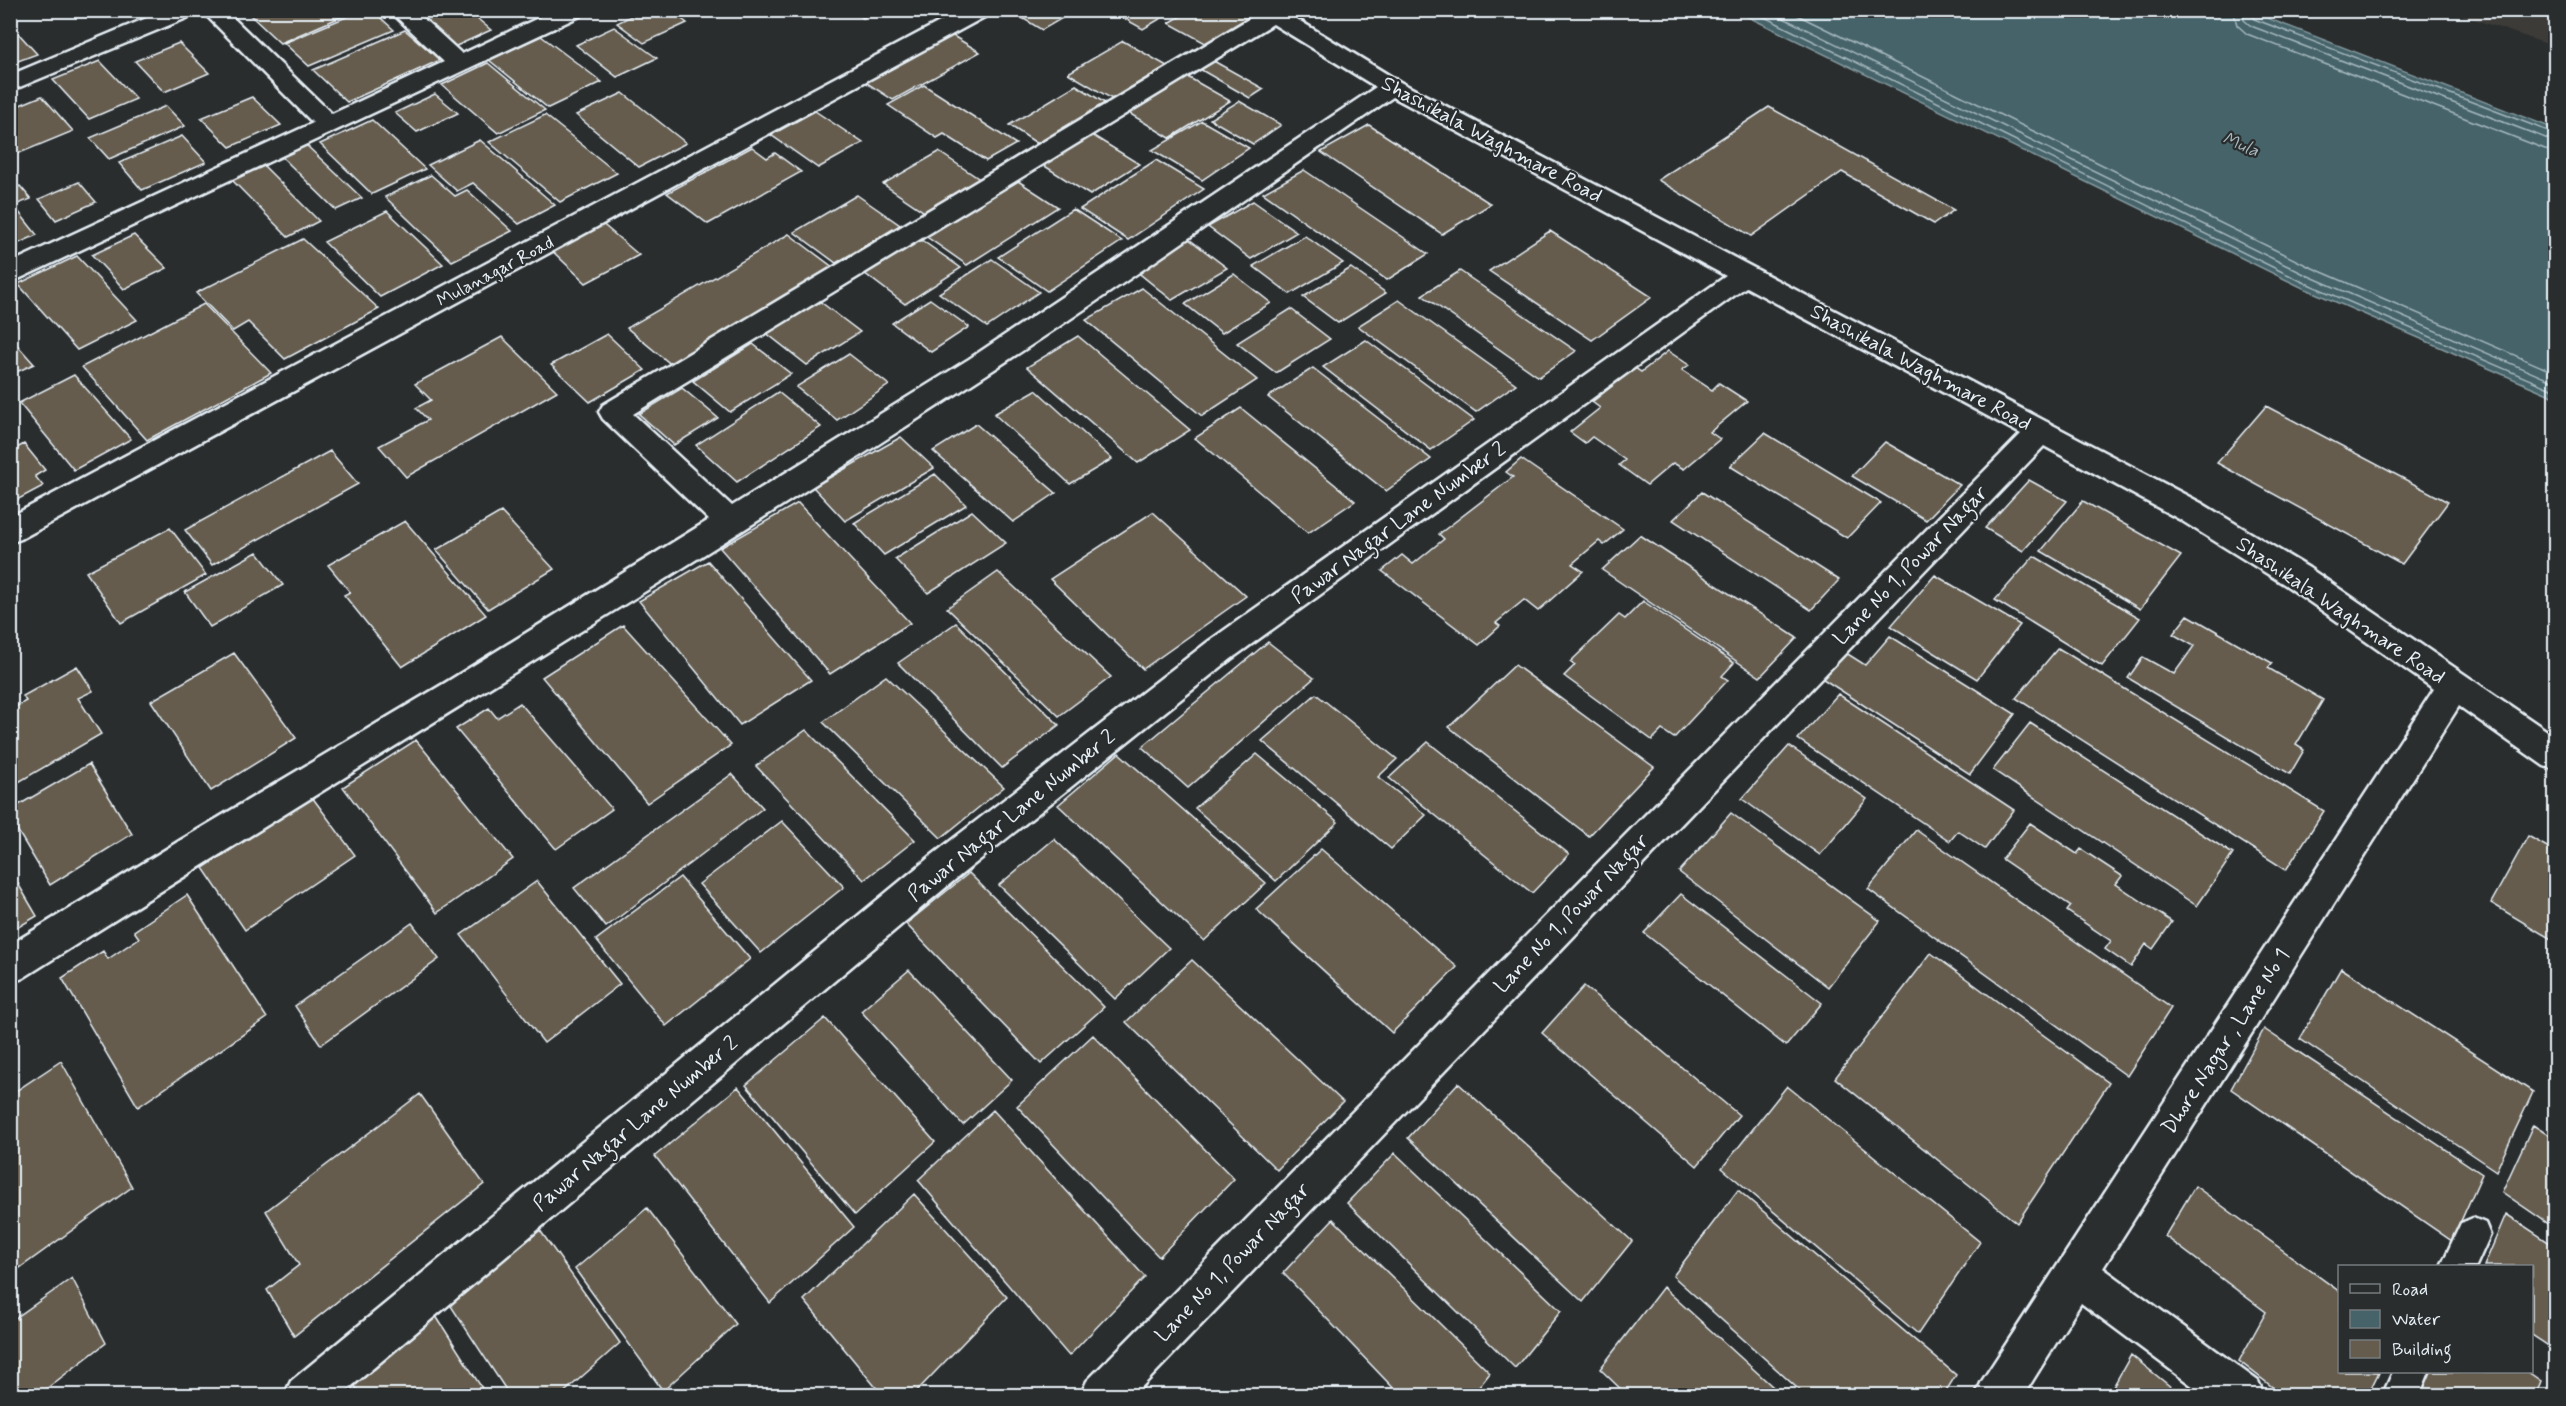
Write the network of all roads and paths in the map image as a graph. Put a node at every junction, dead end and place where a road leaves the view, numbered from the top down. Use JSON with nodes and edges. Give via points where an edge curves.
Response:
{"nodes":[{"id":1,"x":186,"y":10,"type":"edge"},
{"id":2,"x":212,"y":10,"type":"edge"},
{"id":3,"x":400,"y":10,"type":"edge"},
{"id":4,"x":574,"y":10,"type":"edge"},
{"id":5,"x":980,"y":10,"type":"edge"},
{"id":6,"x":1270,"y":12,"type":"edge"},
{"id":7,"x":460,"y":64,"type":"junction"},
{"id":8,"x":10,"y":84,"type":"edge"},
{"id":9,"x":1392,"y":87,"type":"junction"},
{"id":10,"x":329,"y":125,"type":"junction"},
{"id":11,"x":10,"y":274,"type":"edge"},
{"id":12,"x":1746,"y":274,"type":"junction"},
{"id":13,"x":2041,"y":431,"type":"junction"},
{"id":14,"x":730,"y":522,"type":"junction"},
{"id":15,"x":10,"y":531,"type":"edge"},
{"id":16,"x":2454,"y":686,"type":"junction"},
{"id":17,"x":2556,"y":756,"type":"edge"},
{"id":18,"x":10,"y":966,"type":"edge"},
{"id":19,"x":2473,"y":1235,"type":"dead end"},
{"id":20,"x":2458,"y":1265,"type":"edge"},
{"id":21,"x":2075,"y":1274,"type":"junction"},
{"id":22,"x":2410,"y":1373,"type":"edge"},
{"id":23,"x":306,"y":1395,"type":"edge"},
{"id":24,"x":1102,"y":1395,"type":"edge"},
{"id":25,"x":1997,"y":1395,"type":"edge"},
{"id":26,"x":2243,"y":1395,"type":"edge"},
{"id":27,"x":2400,"y":1395,"type":"edge"}],
"edges":[{"from":1,"to":8,"type":"street"},
{"from":2,"to":10,"type":"street"},
{"from":3,"to":7,"type":"street"},
{"from":4,"to":7,"type":"street"},
{"from":5,"to":15,"type":"street","name":"Mulanagar Road"},
{"from":6,"to":9,"type":"street","name":"Shashikala Waghmare Road"},
{"from":6,"to":14,"type":"street","via":[[613,412]]},
{"from":7,"to":10,"type":"street"},
{"from":9,"to":12,"type":"street","name":"Shashikala Waghmare Road"},
{"from":9,"to":14,"type":"street","via":[[979,366]]},
{"from":10,"to":11,"type":"street"},
{"from":12,"to":13,"type":"street","name":"Shashikala Waghmare Road"},
{"from":12,"to":23,"type":"street","name":"Pawar Nagar Lane Number 2","via":[[1210,657],[944,867]]},
{"from":13,"to":16,"type":"street","name":"Shashikala Waghmare Road","via":[[2190,511],[2298,577]]},
{"from":13,"to":24,"type":"street","name":"Lane No 1, Powar Nagar"},
{"from":14,"to":18,"type":"street"},
{"from":16,"to":17,"type":"street","name":"Shashikala Waghmare Road"},
{"from":16,"to":21,"type":"street","name":"Dhore Nagar , Lane No 1"},
{"from":19,"to":20,"type":"lane"},
{"from":21,"to":25,"type":"street","name":"Dhore Nagar , Lane No 1"},
{"from":21,"to":26,"type":"street"},
{"from":22,"to":27,"type":"lane"}]}
